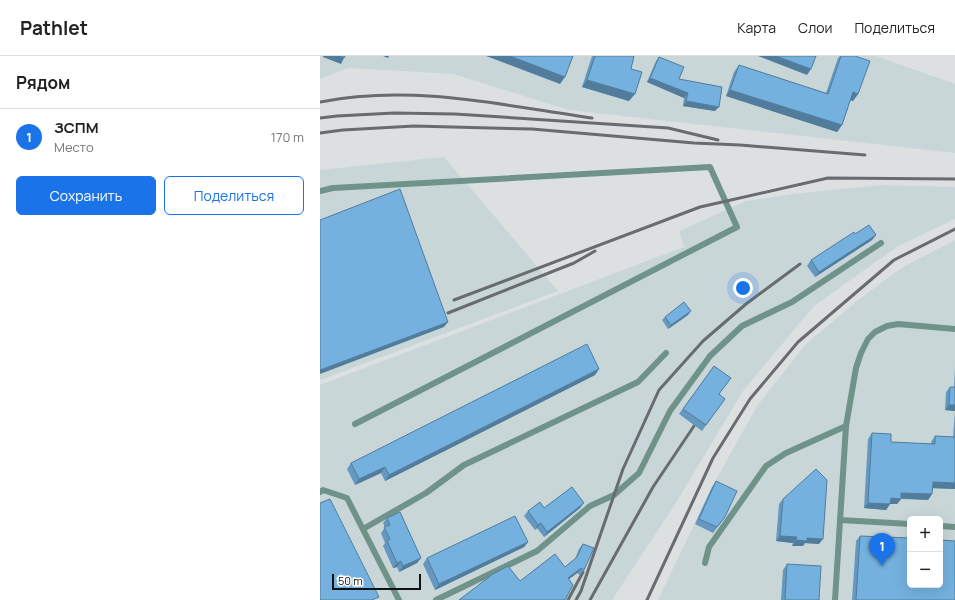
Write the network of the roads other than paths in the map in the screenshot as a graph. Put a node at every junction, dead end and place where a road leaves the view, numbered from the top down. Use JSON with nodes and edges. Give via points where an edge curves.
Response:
{"nodes":[{"id":1,"x":320,"y":191,"type":"edge"},
{"id":2,"x":881,"y":243,"type":"dead end"},
{"id":3,"x":955,"y":329,"type":"edge"},
{"id":4,"x":666,"y":353,"type":"dead end"},
{"id":5,"x":354,"y":424,"type":"dead end"},
{"id":6,"x":846,"y":426,"type":"junction"},
{"id":7,"x":320,"y":492,"type":"edge"},
{"id":8,"x":840,"y":520,"type":"junction"},
{"id":9,"x":907,"y":524,"type":"edge"},
{"id":10,"x":943,"y":526,"type":"edge"},
{"id":11,"x":955,"y":526,"type":"edge"},
{"id":12,"x":363,"y":529,"type":"junction"},
{"id":13,"x":705,"y":563,"type":"dead end"},
{"id":14,"x":399,"y":600,"type":"edge"},
{"id":15,"x":436,"y":600,"type":"edge"},
{"id":16,"x":836,"y":600,"type":"edge"}],
"edges":[{"from":1,"to":5,"type":"lane","via":[[333,188],[710,167],[738,227]]},
{"from":2,"to":15,"type":"lane","via":[[792,302],[742,326],[710,356],[670,411],[639,473],[614,496],[590,506],[537,551]]},
{"from":3,"to":6,"type":"lane","via":[[898,324],[875,332],[868,339],[856,368]]},
{"from":4,"to":12,"type":"lane","via":[[638,382],[464,465],[426,493]]},
{"from":6,"to":8,"type":"lane"},
{"from":6,"to":13,"type":"lane","via":[[786,453],[766,466],[709,547]]},
{"from":7,"to":12,"type":"lane","via":[[323,490],[348,498]]},
{"from":8,"to":9,"type":"lane"},
{"from":8,"to":16,"type":"lane"},
{"from":10,"to":11,"type":"lane"},
{"from":12,"to":14,"type":"lane"}]}
